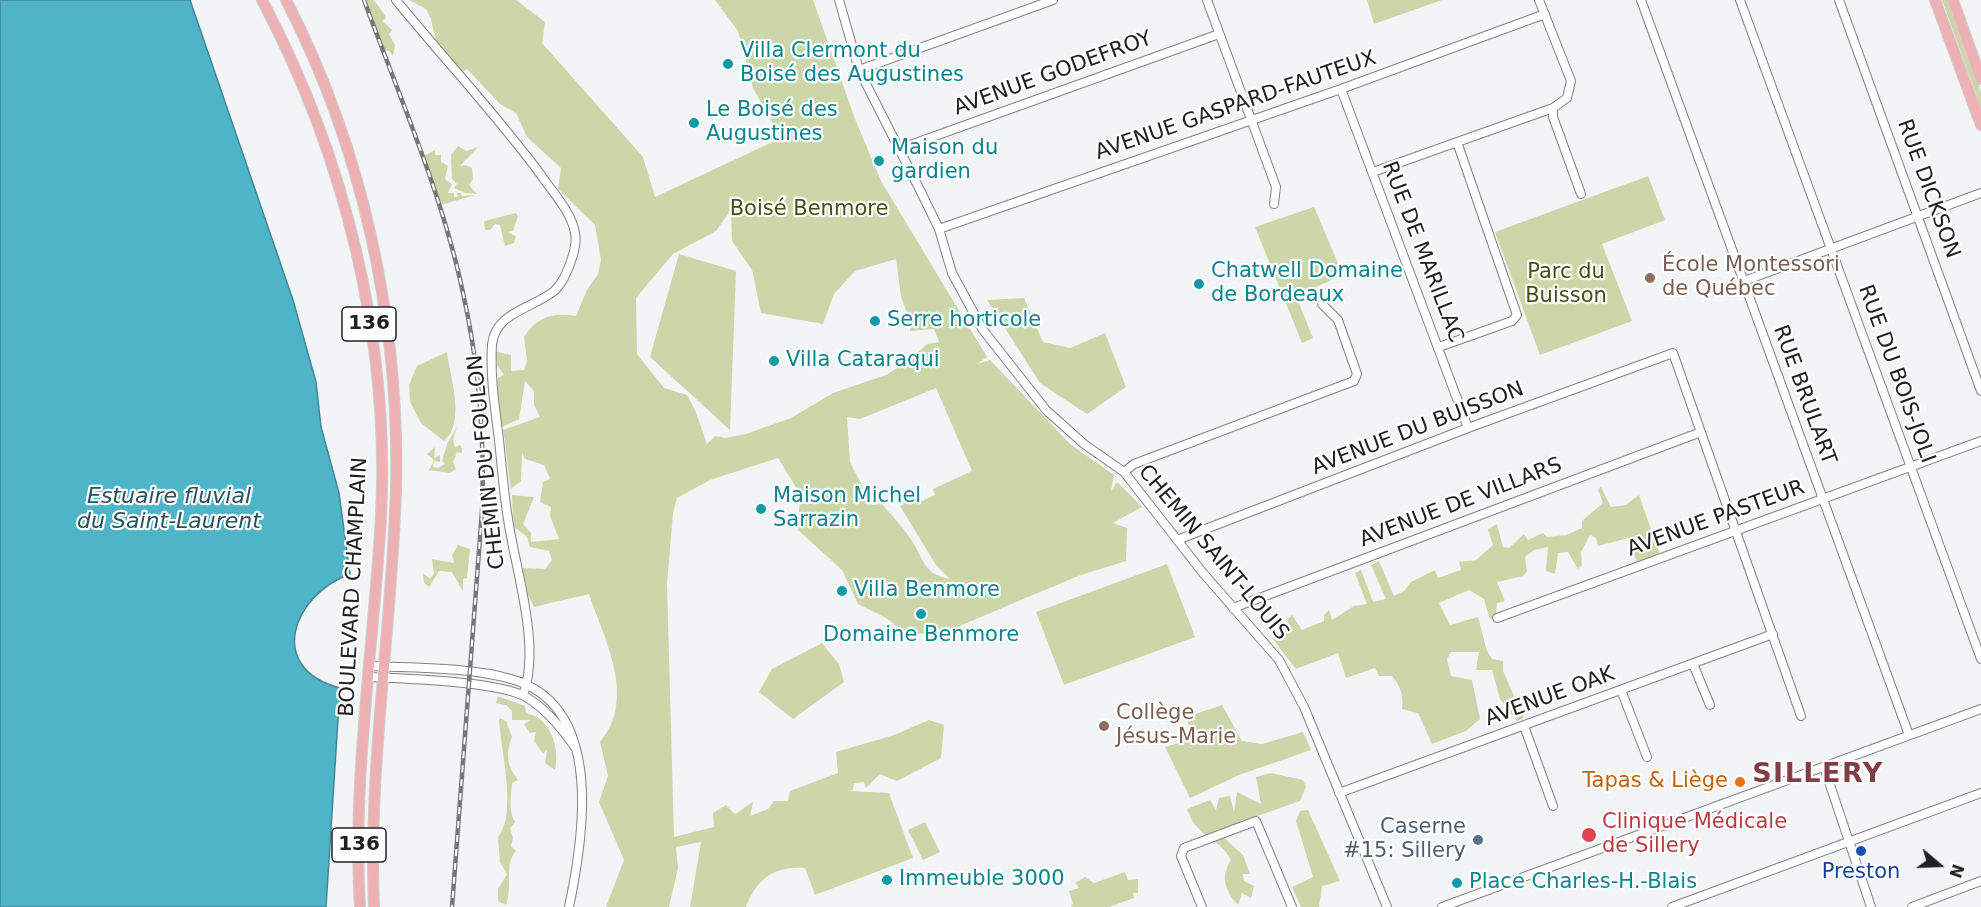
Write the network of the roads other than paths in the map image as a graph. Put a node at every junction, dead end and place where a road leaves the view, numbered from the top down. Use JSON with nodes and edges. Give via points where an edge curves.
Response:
{"nodes":[{"id":1,"x":262,"y":0,"type":"edge"},
{"id":2,"x":286,"y":0,"type":"edge"},
{"id":3,"x":396,"y":0,"type":"edge"},
{"id":4,"x":839,"y":0,"type":"edge"},
{"id":5,"x":1053,"y":0,"type":"edge"},
{"id":6,"x":1206,"y":0,"type":"edge"},
{"id":7,"x":1539,"y":0,"type":"edge"},
{"id":8,"x":1641,"y":0,"type":"edge"},
{"id":9,"x":1740,"y":0,"type":"edge"},
{"id":10,"x":1839,"y":0,"type":"edge"},
{"id":11,"x":1935,"y":0,"type":"edge"},
{"id":12,"x":1953,"y":0,"type":"edge"},
{"id":13,"x":1545,"y":14,"type":"junction"},
{"id":14,"x":1219,"y":34,"type":"junction"},
{"id":15,"x":859,"y":70,"type":"junction"},
{"id":16,"x":1981,"y":79,"type":"edge"},
{"id":17,"x":1341,"y":89,"type":"junction"},
{"id":18,"x":1553,"y":108,"type":"junction"},
{"id":19,"x":1253,"y":119,"type":"junction"},
{"id":20,"x":1981,"y":125,"type":"edge"},
{"id":21,"x":1457,"y":142,"type":"junction"},
{"id":22,"x":899,"y":149,"type":"junction"},
{"id":23,"x":1373,"y":172,"type":"junction"},
{"id":24,"x":1981,"y":193,"type":"edge"},
{"id":25,"x":1581,"y":194,"type":"dead end"},
{"id":26,"x":1275,"y":204,"type":"dead end"},
{"id":27,"x":1919,"y":216,"type":"junction"},
{"id":28,"x":939,"y":229,"type":"junction"},
{"id":29,"x":1831,"y":249,"type":"junction"},
{"id":30,"x":1744,"y":281,"type":"junction"},
{"id":31,"x":1322,"y":304,"type":"dead end"},
{"id":32,"x":1439,"y":347,"type":"junction"},
{"id":33,"x":1981,"y":390,"type":"edge"},
{"id":34,"x":1468,"y":428,"type":"junction"},
{"id":35,"x":1701,"y":432,"type":"junction"},
{"id":36,"x":1981,"y":441,"type":"edge"},
{"id":37,"x":1911,"y":466,"type":"junction"},
{"id":38,"x":1124,"y":472,"type":"junction"},
{"id":39,"x":1823,"y":498,"type":"junction"},
{"id":40,"x":1737,"y":530,"type":"junction"},
{"id":41,"x":1176,"y":540,"type":"junction"},
{"id":42,"x":1233,"y":608,"type":"junction"},
{"id":43,"x":1497,"y":618,"type":"dead end"},
{"id":44,"x":1773,"y":634,"type":"junction"},
{"id":45,"x":1981,"y":658,"type":"edge"},
{"id":46,"x":1693,"y":664,"type":"junction"},
{"id":47,"x":370,"y":672,"type":"junction"},
{"id":48,"x":383,"y":672,"type":"junction"},
{"id":49,"x":527,"y":685,"type":"junction"},
{"id":50,"x":1622,"y":690,"type":"junction"},
{"id":51,"x":523,"y":695,"type":"junction"},
{"id":52,"x":1710,"y":705,"type":"dead end"},
{"id":53,"x":1981,"y":709,"type":"edge"},
{"id":54,"x":1801,"y":716,"type":"dead end"},
{"id":55,"x":1524,"y":726,"type":"junction"},
{"id":56,"x":1909,"y":735,"type":"junction"},
{"id":57,"x":576,"y":749,"type":"junction"},
{"id":58,"x":1647,"y":758,"type":"dead end"},
{"id":59,"x":1824,"y":766,"type":"junction"},
{"id":60,"x":1339,"y":793,"type":"junction"},
{"id":61,"x":1981,"y":793,"type":"edge"},
{"id":62,"x":1553,"y":806,"type":"dead end"},
{"id":63,"x":1848,"y":842,"type":"junction"},
{"id":64,"x":1981,"y":881,"type":"edge"},
{"id":65,"x":1467,"y":903,"type":"edge"},
{"id":66,"x":360,"y":907,"type":"edge"},
{"id":67,"x":374,"y":907,"type":"edge"},
{"id":68,"x":569,"y":907,"type":"edge"},
{"id":69,"x":1202,"y":907,"type":"edge"},
{"id":70,"x":1292,"y":907,"type":"edge"},
{"id":71,"x":1387,"y":907,"type":"edge"},
{"id":72,"x":1442,"y":907,"type":"edge"},
{"id":73,"x":1671,"y":907,"type":"edge"},
{"id":74,"x":1872,"y":907,"type":"edge"},
{"id":75,"x":1912,"y":907,"type":"edge"}],
"edges":[{"from":1,"to":47,"type":"main road","name":"BOULEVARD CHAMPLAIN","number":"136","via":[[298,75],[330,158],[368,315],[381,474]]},
{"from":2,"to":48,"type":"main road","name":"BOULEVARD CHAMPLAIN","number":"136","via":[[315,61],[349,155],[373,243],[383,303],[396,444]]},
{"from":3,"to":49,"type":"street","name":"CHEMIN DU FOULON","via":[[503,124],[568,213],[575,234],[573,257],[556,290],[504,318],[492,343],[492,382],[506,506],[530,646]]},
{"from":4,"to":15,"type":"street","name":"CHEMIN SAINT-LOUIS"},
{"from":5,"to":15,"type":"street"},
{"from":6,"to":14,"type":"street"},
{"from":7,"to":13,"type":"street"},
{"from":8,"to":30,"type":"street","name":"RUE BRULART"},
{"from":9,"to":29,"type":"street","name":"RUE DU BOIS-JOLI"},
{"from":10,"to":27,"type":"street","name":"RUE DICKSON"},
{"from":11,"to":20,"type":"main road"},
{"from":12,"to":16,"type":"main road"},
{"from":13,"to":17,"type":"street","name":"AVENUE GASPARD-FAUTEUX"},
{"from":13,"to":18,"type":"street","via":[[1571,81],[1567,98]]},
{"from":14,"to":19,"type":"street"},
{"from":14,"to":22,"type":"street","name":"AVENUE GODEFROY"},
{"from":15,"to":22,"type":"street","name":"CHEMIN SAINT-LOUIS"},
{"from":17,"to":19,"type":"street","name":"AVENUE GASPARD-FAUTEUX"},
{"from":17,"to":23,"type":"street","name":"RUE DE MARILLAC"},
{"from":18,"to":21,"type":"street"},
{"from":18,"to":25,"type":"street","via":[[1552,117]]},
{"from":19,"to":26,"type":"street","via":[[1276,187]]},
{"from":19,"to":28,"type":"street","name":"AVENUE GASPARD-FAUTEUX"},
{"from":21,"to":23,"type":"street"},
{"from":21,"to":32,"type":"street","via":[[1517,315],[1512,321]]},
{"from":22,"to":28,"type":"street","name":"CHEMIN SAINT-LOUIS"},
{"from":23,"to":32,"type":"street","name":"RUE DE MARILLAC"},
{"from":24,"to":27,"type":"street"},
{"from":27,"to":29,"type":"street"},
{"from":27,"to":33,"type":"street","name":"RUE DICKSON"},
{"from":28,"to":38,"type":"street","name":"CHEMIN SAINT-LOUIS","via":[[952,273],[983,330],[1017,375],[1066,429]]},
{"from":29,"to":30,"type":"street"},
{"from":29,"to":37,"type":"street","name":"RUE DU BOIS-JOLI"},
{"from":30,"to":39,"type":"street","name":"RUE BRULART"},
{"from":31,"to":38,"type":"street","via":[[1338,320],[1357,374],[1354,381],[1134,464]]},
{"from":32,"to":34,"type":"street","name":"RUE DE MARILLAC"},
{"from":34,"to":35,"type":"street","name":"AVENUE DU BUISSON","via":[[1673,353]]},
{"from":34,"to":41,"type":"street","name":"AVENUE DU BUISSON"},
{"from":35,"to":40,"type":"street"},
{"from":35,"to":42,"type":"street","name":"AVENUE DE VILLARS"},
{"from":36,"to":37,"type":"street","name":"AVENUE PASTEUR"},
{"from":37,"to":39,"type":"street","name":"AVENUE PASTEUR"},
{"from":37,"to":45,"type":"street","name":"RUE DU BOIS-JOLI"},
{"from":38,"to":41,"type":"street","name":"CHEMIN SAINT-LOUIS"},
{"from":39,"to":40,"type":"street","name":"AVENUE PASTEUR"},
{"from":39,"to":56,"type":"street","name":"RUE BRULART"},
{"from":40,"to":43,"type":"street","name":"AVENUE PASTEUR"},
{"from":40,"to":44,"type":"street"},
{"from":41,"to":42,"type":"street","name":"CHEMIN SAINT-LOUIS"},
{"from":42,"to":60,"type":"street","name":"CHEMIN SAINT-LOUIS","via":[[1279,660],[1290,679]]},
{"from":44,"to":46,"type":"street","name":"AVENUE OAK"},
{"from":44,"to":54,"type":"street"},
{"from":46,"to":50,"type":"street","name":"AVENUE OAK"},
{"from":46,"to":52,"type":"street"},
{"from":47,"to":48,"type":"street"},
{"from":47,"to":66,"type":"main road","name":"BOULEVARD CHAMPLAIN","number":"136","via":[[360,817]]},
{"from":48,"to":49,"type":"street","via":[[485,675]]},
{"from":48,"to":51,"type":"street"},
{"from":48,"to":67,"type":"main road","name":"BOULEVARD CHAMPLAIN","number":"136","via":[[374,789]]},
{"from":49,"to":51,"type":"street","name":"CHEMIN DU FOULON"},
{"from":49,"to":57,"type":"street","via":[[557,709],[573,735]]},
{"from":50,"to":55,"type":"street","name":"AVENUE OAK"},
{"from":50,"to":58,"type":"street"},
{"from":51,"to":57,"type":"street","via":[[552,718]]},
{"from":53,"to":56,"type":"street"},
{"from":55,"to":60,"type":"street","name":"AVENUE OAK"},
{"from":55,"to":62,"type":"street"},
{"from":56,"to":59,"type":"street"},
{"from":57,"to":68,"type":"street","via":[[581,852]]},
{"from":59,"to":63,"type":"street"},
{"from":59,"to":65,"type":"street"},
{"from":60,"to":71,"type":"street","name":"CHEMIN SAINT-LOUIS"},
{"from":61,"to":63,"type":"street"},
{"from":63,"to":73,"type":"street"},
{"from":63,"to":74,"type":"street"},
{"from":64,"to":75,"type":"street"},
{"from":65,"to":72,"type":"street"},
{"from":69,"to":70,"type":"street","via":[[1181,856],[1184,849],[1256,821]]}]}
